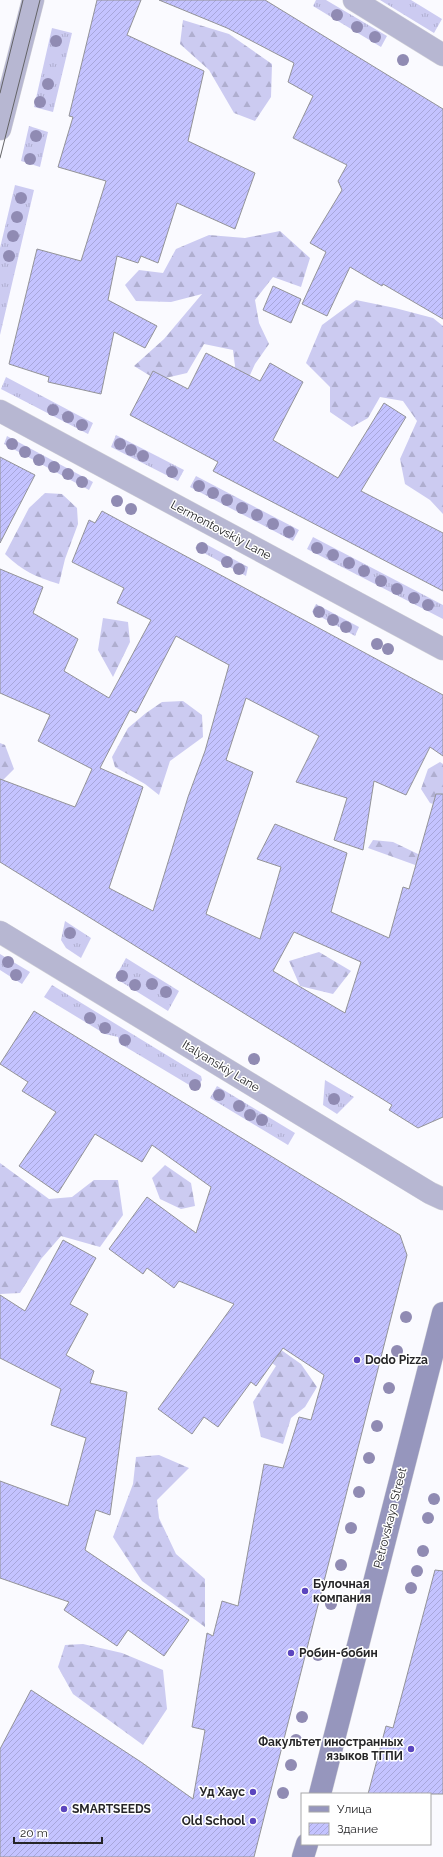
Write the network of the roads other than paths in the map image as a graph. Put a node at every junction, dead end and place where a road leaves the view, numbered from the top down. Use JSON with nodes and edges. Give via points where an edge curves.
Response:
{"nodes":[{"id":1,"x":33,"y":0,"type":"edge"},
{"id":2,"x":354,"y":0,"type":"edge"},
{"id":3,"x":443,"y":54,"type":"edge"},
{"id":4,"x":0,"y":129,"type":"edge"},
{"id":5,"x":0,"y":411,"type":"edge"},
{"id":6,"x":443,"y":649,"type":"edge"},
{"id":7,"x":0,"y":932,"type":"edge"},
{"id":8,"x":443,"y":1199,"type":"edge"},
{"id":9,"x":443,"y":1313,"type":"edge"},
{"id":10,"x":320,"y":1793,"type":"edge"},
{"id":11,"x":307,"y":1845,"type":"edge"},
{"id":12,"x":303,"y":1857,"type":"edge"}],
"edges":[{"from":1,"to":4,"type":"street"},
{"from":2,"to":3,"type":"street"},
{"from":5,"to":6,"type":"street","name":"Lermontovskiy Lane"},
{"from":7,"to":8,"type":"street","name":"Italyanskiy Lane"},
{"from":9,"to":10,"type":"main road","name":"Petrovskaya Street"},
{"from":11,"to":12,"type":"main road"}]}
